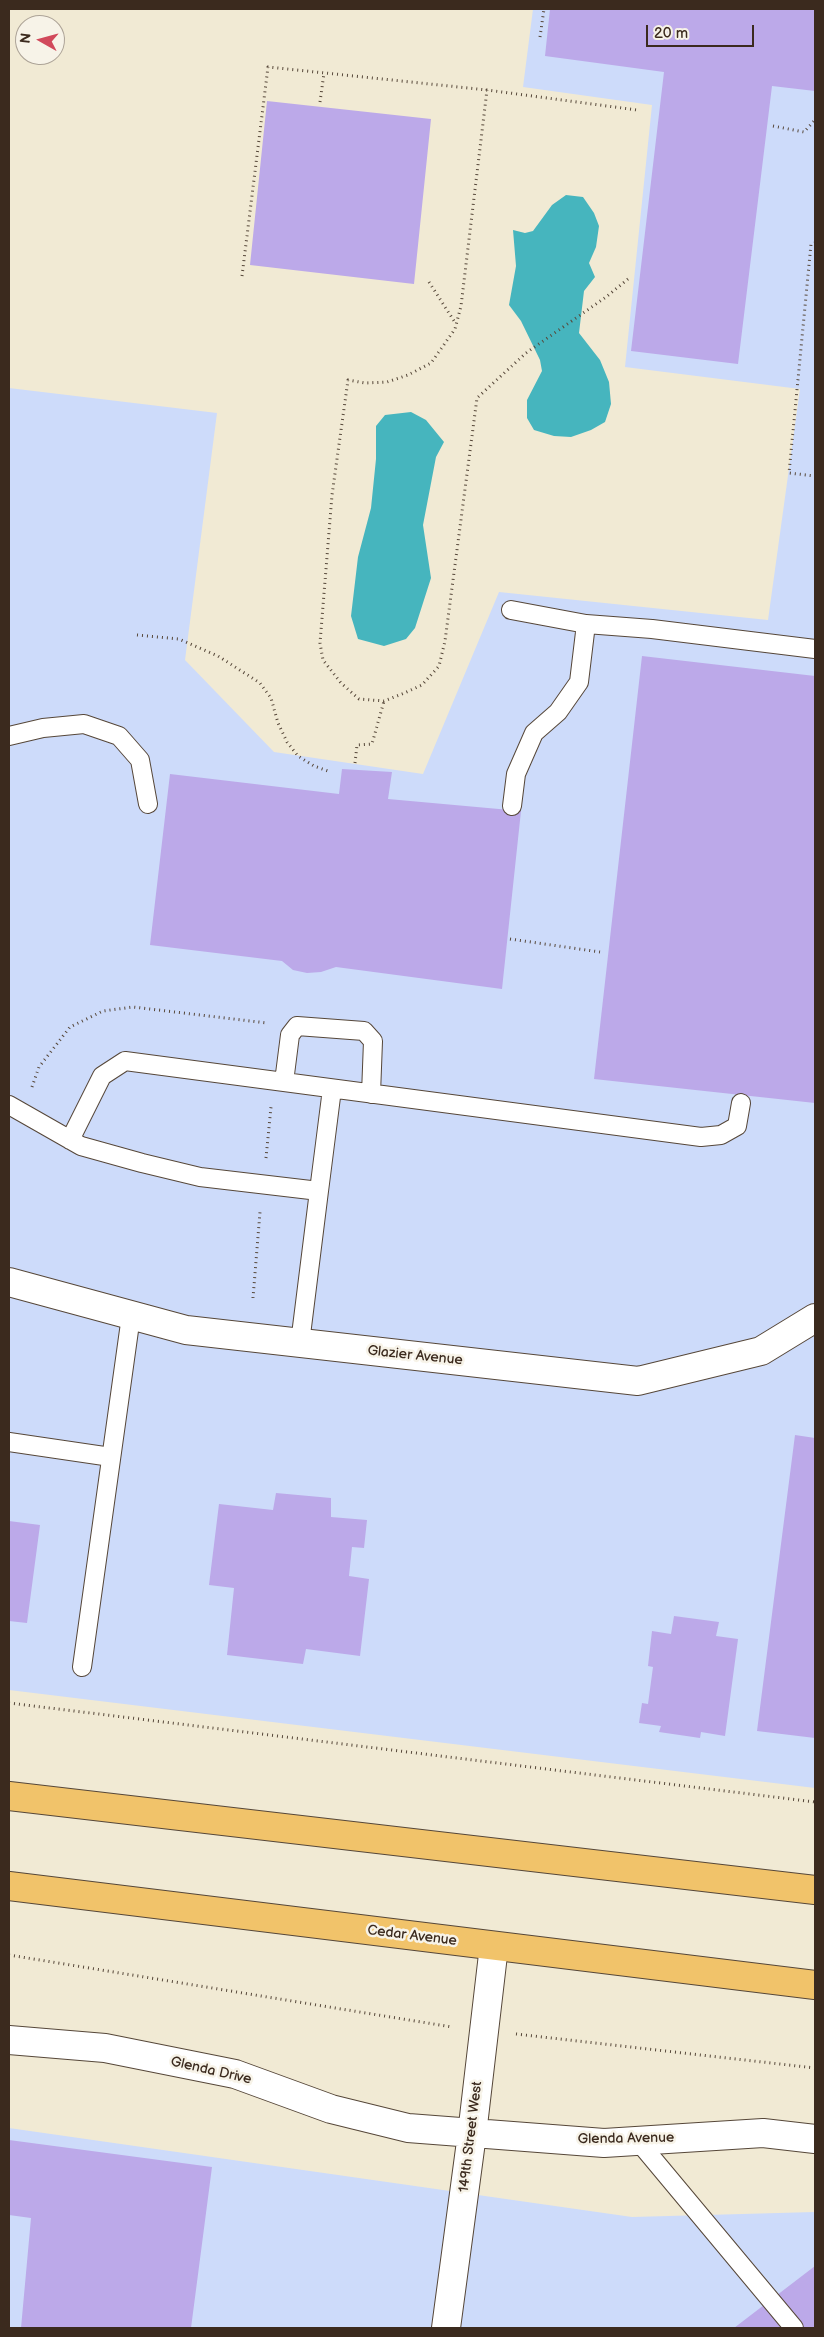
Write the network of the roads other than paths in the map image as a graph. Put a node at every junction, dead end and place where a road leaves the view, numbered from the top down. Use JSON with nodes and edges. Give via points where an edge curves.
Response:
{"nodes":[{"id":1,"x":511,"y":610,"type":"dead end"},
{"id":2,"x":586,"y":624,"type":"junction"},
{"id":3,"x":815,"y":649,"type":"edge"},
{"id":4,"x":9,"y":736,"type":"edge"},
{"id":5,"x":148,"y":804,"type":"dead end"},
{"id":6,"x":512,"y":806,"type":"dead end"},
{"id":7,"x":284,"y":1082,"type":"junction"},
{"id":8,"x":332,"y":1089,"type":"junction"},
{"id":9,"x":371,"y":1094,"type":"junction"},
{"id":10,"x":741,"y":1103,"type":"dead end"},
{"id":11,"x":9,"y":1105,"type":"edge"},
{"id":12,"x":70,"y":1140,"type":"junction"},
{"id":13,"x":319,"y":1190,"type":"junction"},
{"id":14,"x":9,"y":1282,"type":"edge"},
{"id":15,"x":132,"y":1316,"type":"junction"},
{"id":16,"x":815,"y":1318,"type":"edge"},
{"id":17,"x":300,"y":1343,"type":"junction"},
{"id":18,"x":9,"y":1442,"type":"edge"},
{"id":19,"x":111,"y":1458,"type":"junction"},
{"id":20,"x":82,"y":1667,"type":"dead end"},
{"id":21,"x":9,"y":1796,"type":"edge"},
{"id":22,"x":9,"y":1886,"type":"edge"},
{"id":23,"x":815,"y":1890,"type":"edge"},
{"id":24,"x":494,"y":1946,"type":"junction"},
{"id":25,"x":815,"y":1986,"type":"edge"},
{"id":26,"x":9,"y":2040,"type":"edge"},
{"id":27,"x":408,"y":2128,"type":"joint"},
{"id":28,"x":472,"y":2134,"type":"junction"},
{"id":29,"x":815,"y":2139,"type":"edge"},
{"id":30,"x":638,"y":2141,"type":"junction"},
{"id":31,"x":446,"y":2328,"type":"edge"},
{"id":32,"x":794,"y":2328,"type":"edge"}],
"edges":[{"from":1,"to":2,"type":"lane"},
{"from":2,"to":3,"type":"lane"},
{"from":2,"to":6,"type":"lane","via":[[579,682],[558,712],[534,733],[516,774]]},
{"from":4,"to":5,"type":"lane","via":[[43,728],[84,724],[119,736],[140,760]]},
{"from":7,"to":8,"type":"lane"},
{"from":7,"to":9,"type":"lane","via":[[290,1035],[297,1026],[364,1031],[372,1041]]},
{"from":7,"to":12,"type":"lane","via":[[125,1061],[102,1076]]},
{"from":8,"to":9,"type":"lane"},
{"from":8,"to":13,"type":"lane"},
{"from":9,"to":10,"type":"lane","via":[[701,1137],[721,1135],[737,1126]]},
{"from":11,"to":12,"type":"lane"},
{"from":12,"to":13,"type":"lane","via":[[81,1146],[200,1177]]},
{"from":13,"to":17,"type":"lane"},
{"from":14,"to":15,"type":"street","name":"Glazier Avenue"},
{"from":15,"to":17,"type":"street","name":"Glazier Avenue","via":[[186,1330]]},
{"from":15,"to":19,"type":"lane"},
{"from":16,"to":17,"type":"street","name":"Glazier Avenue","via":[[761,1351],[638,1381]]},
{"from":18,"to":19,"type":"lane"},
{"from":19,"to":20,"type":"lane"},
{"from":21,"to":23,"type":"highway"},
{"from":22,"to":24,"type":"highway","name":"Cedar Avenue"},
{"from":24,"to":25,"type":"highway","name":"Cedar Avenue"},
{"from":24,"to":28,"type":"street","name":"149th Street West"},
{"from":26,"to":27,"type":"street","name":"Glenda Drive","via":[[105,2048],[235,2074],[331,2109]]},
{"from":27,"to":28,"type":"street","name":"Glenda Avenue"},
{"from":28,"to":30,"type":"street","name":"Glenda Avenue"},
{"from":28,"to":31,"type":"street","name":"149th Street West"},
{"from":29,"to":30,"type":"street","name":"Glenda Avenue","via":[[763,2133]]},
{"from":30,"to":32,"type":"lane"}]}
